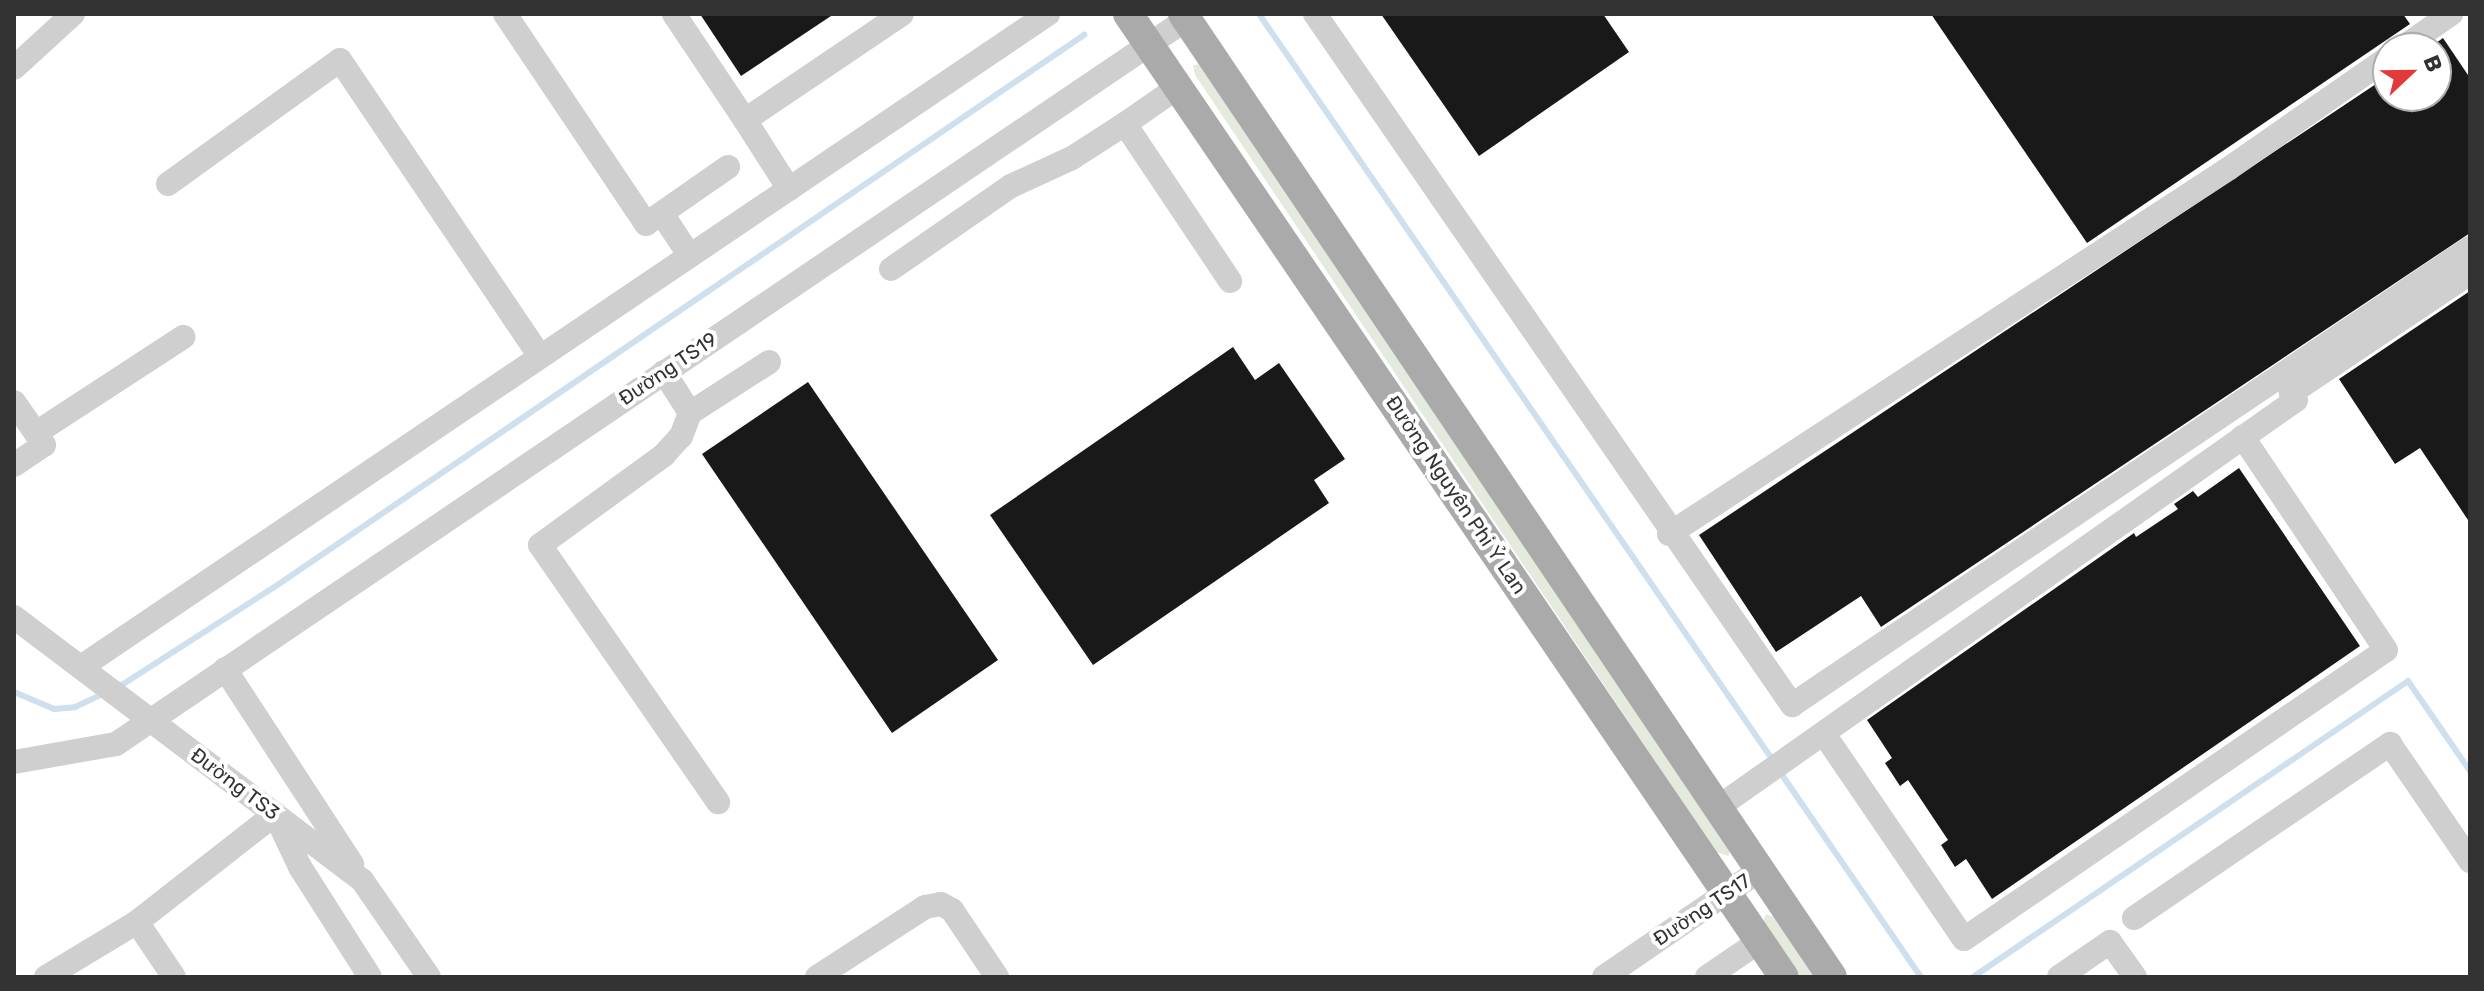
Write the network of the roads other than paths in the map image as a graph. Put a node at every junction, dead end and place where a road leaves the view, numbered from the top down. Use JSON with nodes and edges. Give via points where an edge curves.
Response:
{"nodes":[{"id":1,"x":73,"y":14,"type":"edge"},
{"id":2,"x":505,"y":14,"type":"edge"},
{"id":3,"x":674,"y":14,"type":"edge"},
{"id":4,"x":902,"y":14,"type":"edge"},
{"id":5,"x":1048,"y":14,"type":"edge"},
{"id":6,"x":1128,"y":14,"type":"edge"},
{"id":7,"x":1315,"y":14,"type":"edge"},
{"id":8,"x":2451,"y":14,"type":"edge"},
{"id":9,"x":1185,"y":16,"type":"edge"},
{"id":10,"x":2425,"y":32,"type":"edge"},
{"id":11,"x":1149,"y":44,"type":"junction"},
{"id":12,"x":14,"y":68,"type":"edge"},
{"id":13,"x":2372,"y":69,"type":"edge"},
{"id":14,"x":1178,"y":87,"type":"junction"},
{"id":15,"x":745,"y":120,"type":"junction"},
{"id":16,"x":1125,"y":124,"type":"junction"},
{"id":17,"x":728,"y":167,"type":"dead end"},
{"id":18,"x":168,"y":184,"type":"dead end"},
{"id":19,"x":789,"y":189,"type":"junction"},
{"id":20,"x":662,"y":214,"type":"junction"},
{"id":21,"x":885,"y":223,"type":"junction"},
{"id":22,"x":2470,"y":248,"type":"edge"},
{"id":23,"x":690,"y":256,"type":"junction"},
{"id":24,"x":2470,"y":273,"type":"edge"},
{"id":25,"x":1230,"y":281,"type":"dead end"},
{"id":26,"x":183,"y":337,"type":"dead end"},
{"id":27,"x":540,"y":357,"type":"junction"},
{"id":28,"x":769,"y":362,"type":"dead end"},
{"id":29,"x":664,"y":372,"type":"junction"},
{"id":30,"x":14,"y":402,"type":"edge"},
{"id":31,"x":690,"y":413,"type":"junction"},
{"id":32,"x":36,"y":433,"type":"junction"},
{"id":33,"x":2243,"y":437,"type":"junction"},
{"id":34,"x":14,"y":465,"type":"edge"},
{"id":35,"x":1669,"y":534,"type":"junction"},
{"id":36,"x":14,"y":617,"type":"edge"},
{"id":37,"x":81,"y":667,"type":"junction"},
{"id":38,"x":225,"y":669,"type":"junction"},
{"id":39,"x":140,"y":711,"type":"junction"},
{"id":40,"x":1814,"y":740,"type":"junction"},
{"id":41,"x":14,"y":762,"type":"edge"},
{"id":42,"x":718,"y":802,"type":"dead end"},
{"id":43,"x":1717,"y":808,"type":"junction"},
{"id":44,"x":275,"y":814,"type":"junction"},
{"id":45,"x":2470,"y":861,"type":"edge"},
{"id":46,"x":1760,"y":870,"type":"junction"},
{"id":47,"x":362,"y":880,"type":"junction"},
{"id":48,"x":1727,"y":892,"type":"junction"},
{"id":49,"x":2134,"y":918,"type":"dead end"},
{"id":50,"x":137,"y":922,"type":"junction"},
{"id":51,"x":1760,"y":941,"type":"junction"},
{"id":52,"x":46,"y":977,"type":"edge"},
{"id":53,"x":174,"y":977,"type":"edge"},
{"id":54,"x":370,"y":977,"type":"edge"},
{"id":55,"x":429,"y":977,"type":"edge"},
{"id":56,"x":817,"y":977,"type":"edge"},
{"id":57,"x":997,"y":977,"type":"edge"},
{"id":58,"x":1604,"y":977,"type":"edge"},
{"id":59,"x":1707,"y":977,"type":"edge"},
{"id":60,"x":1784,"y":977,"type":"edge"},
{"id":61,"x":1832,"y":977,"type":"edge"},
{"id":62,"x":2059,"y":977,"type":"edge"},
{"id":63,"x":2135,"y":977,"type":"edge"}],
"edges":[{"from":1,"to":12,"type":"street"},
{"from":2,"to":20,"type":"street","via":[[646,224]]},
{"from":3,"to":15,"type":"street"},
{"from":4,"to":15,"type":"street"},
{"from":5,"to":19,"type":"street"},
{"from":6,"to":11,"type":"main road","name":"Đường Nguyên Phi Ỷ Lan"},
{"from":7,"to":35,"type":"street"},
{"from":8,"to":10,"type":"street"},
{"from":9,"to":11,"type":"street","name":"Đường TS19"},
{"from":9,"to":43,"type":"main road","name":"Đường Nguyên Phi Ỷ Lan"},
{"from":11,"to":14,"type":"main road","name":"Đường Nguyên Phi Ỷ Lan"},
{"from":11,"to":21,"type":"street","name":"Đường TS19"},
{"from":13,"to":35,"type":"street","via":[[2215,178]]},
{"from":14,"to":16,"type":"street"},
{"from":14,"to":48,"type":"main road","name":"Đường Nguyên Phi Ỷ Lan"},
{"from":15,"to":19,"type":"street"},
{"from":16,"to":21,"type":"street","via":[[1072,158],[1011,186],[900,263]]},
{"from":16,"to":25,"type":"street"},
{"from":17,"to":20,"type":"street"},
{"from":18,"to":27,"type":"street","via":[[340,60]]},
{"from":19,"to":23,"type":"street"},
{"from":20,"to":23,"type":"street"},
{"from":21,"to":29,"type":"street","name":"Đường TS19"},
{"from":22,"to":35,"type":"street","via":[[1792,705]]},
{"from":23,"to":27,"type":"street"},
{"from":24,"to":33,"type":"street","via":[[2291,393],[2296,400]]},
{"from":26,"to":32,"type":"street"},
{"from":27,"to":37,"type":"street"},
{"from":28,"to":31,"type":"street"},
{"from":29,"to":31,"type":"street"},
{"from":29,"to":38,"type":"street","name":"Đường TS19"},
{"from":30,"to":32,"type":"street"},
{"from":31,"to":42,"type":"street","via":[[681,436],[664,455],[540,545]]},
{"from":32,"to":34,"type":"street","via":[[44,445]]},
{"from":33,"to":40,"type":"street"},
{"from":33,"to":40,"type":"street","via":[[2386,650],[1964,939]]},
{"from":36,"to":37,"type":"street","name":"Đường TS3"},
{"from":37,"to":39,"type":"street","name":"Đường TS3"},
{"from":38,"to":39,"type":"street","name":"Đường TS19"},
{"from":38,"to":47,"type":"street"},
{"from":39,"to":41,"type":"street","name":"Đường TS19","via":[[116,744]]},
{"from":39,"to":44,"type":"street","name":"Đường TS3"},
{"from":40,"to":43,"type":"street"},
{"from":43,"to":46,"type":"main road","name":"Đường Nguyên Phi Ỷ Lan"},
{"from":44,"to":47,"type":"street","name":"Đường TS3"},
{"from":44,"to":50,"type":"street"},
{"from":44,"to":54,"type":"street","via":[[300,867]]},
{"from":45,"to":49,"type":"street","via":[[2390,744]]},
{"from":46,"to":48,"type":"street","name":"Đường TS17"},
{"from":46,"to":61,"type":"main road","name":"Đường Nguyên Phi Ỷ Lan"},
{"from":47,"to":55,"type":"street","name":"Đường TS3"},
{"from":48,"to":51,"type":"main road","name":"Đường Nguyên Phi Ỷ Lan"},
{"from":48,"to":58,"type":"street","name":"Đường TS17"},
{"from":50,"to":52,"type":"street"},
{"from":50,"to":53,"type":"street"},
{"from":51,"to":59,"type":"street"},
{"from":51,"to":60,"type":"main road","name":"Đường Nguyên Phi Ỷ Lan"},
{"from":56,"to":57,"type":"street","via":[[925,907],[941,904],[952,910]]},
{"from":62,"to":63,"type":"street","via":[[2110,942]]}]}
